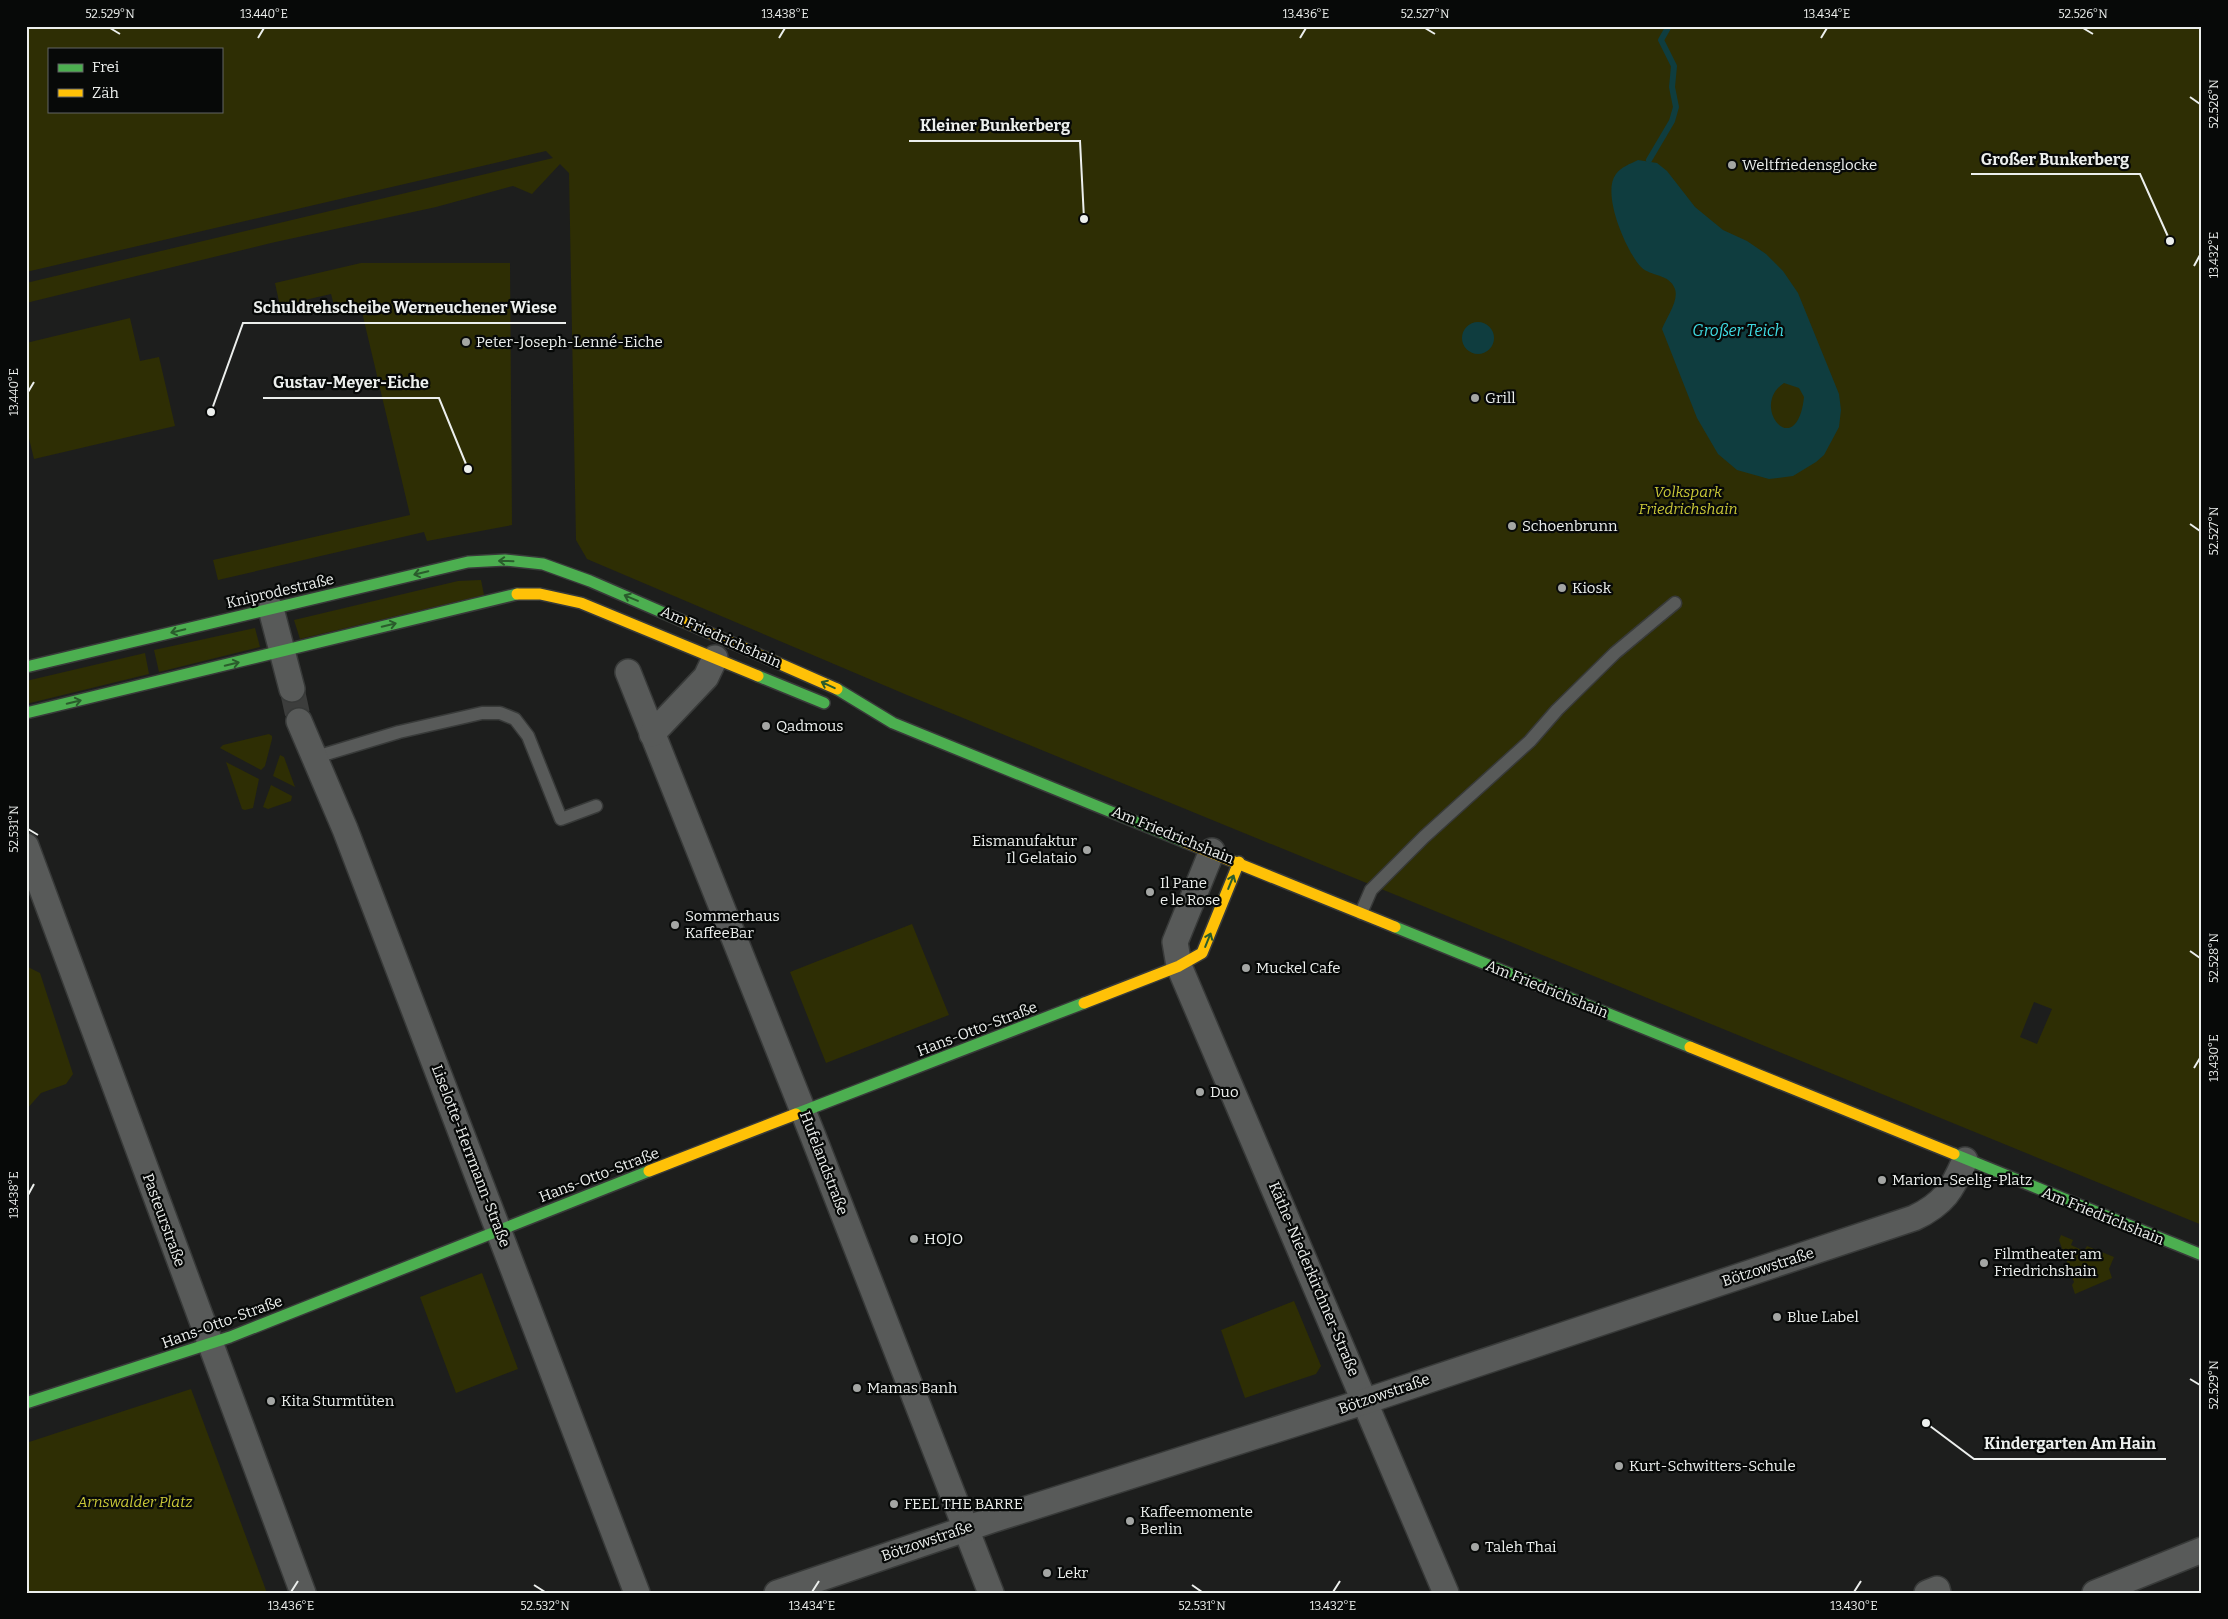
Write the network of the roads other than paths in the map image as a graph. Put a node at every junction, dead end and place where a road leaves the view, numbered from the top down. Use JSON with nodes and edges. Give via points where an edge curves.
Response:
{"nodes":[{"id":1,"x":543,"y":564,"type":"junction"},
{"id":2,"x":540,"y":594,"type":"junction"},
{"id":3,"x":1675,"y":602,"type":"dead end"},
{"id":4,"x":271,"y":609,"type":"junction"},
{"id":5,"x":283,"y":651,"type":"junction"},
{"id":6,"x":715,"y":658,"type":"junction"},
{"id":7,"x":26,"y":667,"type":"edge"},
{"id":8,"x":628,"y":672,"type":"dead end"},
{"id":9,"x":292,"y":689,"type":"tunnel mouth"},
{"id":10,"x":837,"y":708,"type":"dead end"},
{"id":11,"x":26,"y":713,"type":"edge"},
{"id":12,"x":854,"y":715,"type":"dead end"},
{"id":13,"x":299,"y":721,"type":"tunnel mouth"},
{"id":14,"x":893,"y":723,"type":"junction"},
{"id":15,"x":652,"y":734,"type":"junction"},
{"id":16,"x":316,"y":756,"type":"junction"},
{"id":17,"x":596,"y":806,"type":"dead end"},
{"id":18,"x":26,"y":846,"type":"edge"},
{"id":19,"x":1212,"y":851,"type":"junction"},
{"id":20,"x":1239,"y":862,"type":"junction"},
{"id":21,"x":1361,"y":913,"type":"junction"},
{"id":22,"x":1179,"y":966,"type":"junction"},
{"id":23,"x":804,"y":1112,"type":"junction"},
{"id":24,"x":1965,"y":1160,"type":"junction"},
{"id":25,"x":500,"y":1230,"type":"junction"},
{"id":26,"x":2202,"y":1255,"type":"edge"},
{"id":27,"x":210,"y":1344,"type":"junction"},
{"id":28,"x":1366,"y":1401,"type":"junction"},
{"id":29,"x":26,"y":1403,"type":"edge"},
{"id":30,"x":966,"y":1528,"type":"junction"},
{"id":31,"x":2202,"y":1550,"type":"edge"},
{"id":32,"x":303,"y":1593,"type":"edge"},
{"id":33,"x":637,"y":1593,"type":"edge"},
{"id":34,"x":777,"y":1593,"type":"edge"},
{"id":35,"x":991,"y":1593,"type":"edge"},
{"id":36,"x":1446,"y":1593,"type":"edge"},
{"id":37,"x":1927,"y":1593,"type":"edge"},
{"id":38,"x":1938,"y":1593,"type":"edge"},
{"id":39,"x":2094,"y":1593,"type":"edge"}],
"edges":[{"from":1,"to":2,"type":"street"},
{"from":1,"to":4,"type":"street","name":"Kniprodestraße","one_way":true,"via":[[505,560],[468,562]]},
{"from":14,"to":1,"type":"street","name":"Am Friedrichshain","one_way":true,"via":[[834,688],[760,654]]},
{"from":5,"to":2,"type":"street","one_way":true,"via":[[516,594]]},
{"from":2,"to":6,"type":"street","name":"Am Friedrichshain","via":[[590,607]]},
{"from":3,"to":21,"type":"lane","via":[[1615,653],[1530,741],[1418,843],[1371,890]]},
{"from":4,"to":5,"type":"street"},
{"from":4,"to":7,"type":"street","name":"Kniprodestraße","one_way":true},
{"from":5,"to":9,"type":"street"},
{"from":11,"to":5,"type":"street","one_way":true},
{"from":6,"to":10,"type":"street","name":"Am Friedrichshain"},
{"from":6,"to":15,"type":"street","via":[[706,677]]},
{"from":8,"to":15,"type":"street","name":"Hufelandstraße"},
{"from":12,"to":14,"type":"street","name":"Am Friedrichshain"},
{"from":13,"to":16,"type":"street","name":"Liselotte-Herrmann-Straße"},
{"from":14,"to":19,"type":"street","name":"Am Friedrichshain"},
{"from":15,"to":23,"type":"street","name":"Hufelandstraße"},
{"from":16,"to":17,"type":"lane","via":[[482,712],[500,713],[515,720],[528,736],[561,819]]},
{"from":16,"to":25,"type":"street","name":"Liselotte-Herrmann-Straße"},
{"from":18,"to":27,"type":"street","name":"Pasteurstraße"},
{"from":19,"to":20,"type":"street","name":"Am Friedrichshain"},
{"from":19,"to":22,"type":"street","name":"Käthe-Niederkirchner-Straße","via":[[1175,942]]},
{"from":20,"to":21,"type":"street","name":"Am Friedrichshain"},
{"from":22,"to":20,"type":"street","one_way":true,"via":[[1202,953]]},
{"from":21,"to":24,"type":"street","name":"Am Friedrichshain"},
{"from":22,"to":23,"type":"street","name":"Hans-Otto-Straße"},
{"from":22,"to":28,"type":"street","name":"Käthe-Niederkirchner-Straße"},
{"from":23,"to":25,"type":"street","name":"Hans-Otto-Straße"},
{"from":23,"to":30,"type":"street","name":"Hufelandstraße"},
{"from":24,"to":26,"type":"street","name":"Am Friedrichshain"},
{"from":24,"to":28,"type":"street","name":"Bötzowstraße","via":[[1944,1199],[1932,1210],[1914,1218]]},
{"from":25,"to":27,"type":"street","name":"Hans-Otto-Straße"},
{"from":25,"to":33,"type":"street","name":"Liselotte-Herrmann-Straße"},
{"from":27,"to":29,"type":"street","name":"Hans-Otto-Straße"},
{"from":27,"to":32,"type":"street","name":"Pasteurstraße"},
{"from":28,"to":30,"type":"street","name":"Bötzowstraße"},
{"from":28,"to":36,"type":"street","name":"Käthe-Niederkirchner-Straße"},
{"from":30,"to":34,"type":"street","name":"Bötzowstraße"},
{"from":30,"to":35,"type":"street","name":"Hufelandstraße"},
{"from":31,"to":39,"type":"street"},
{"from":37,"to":38,"type":"street","via":[[1937,1589]]}]}
